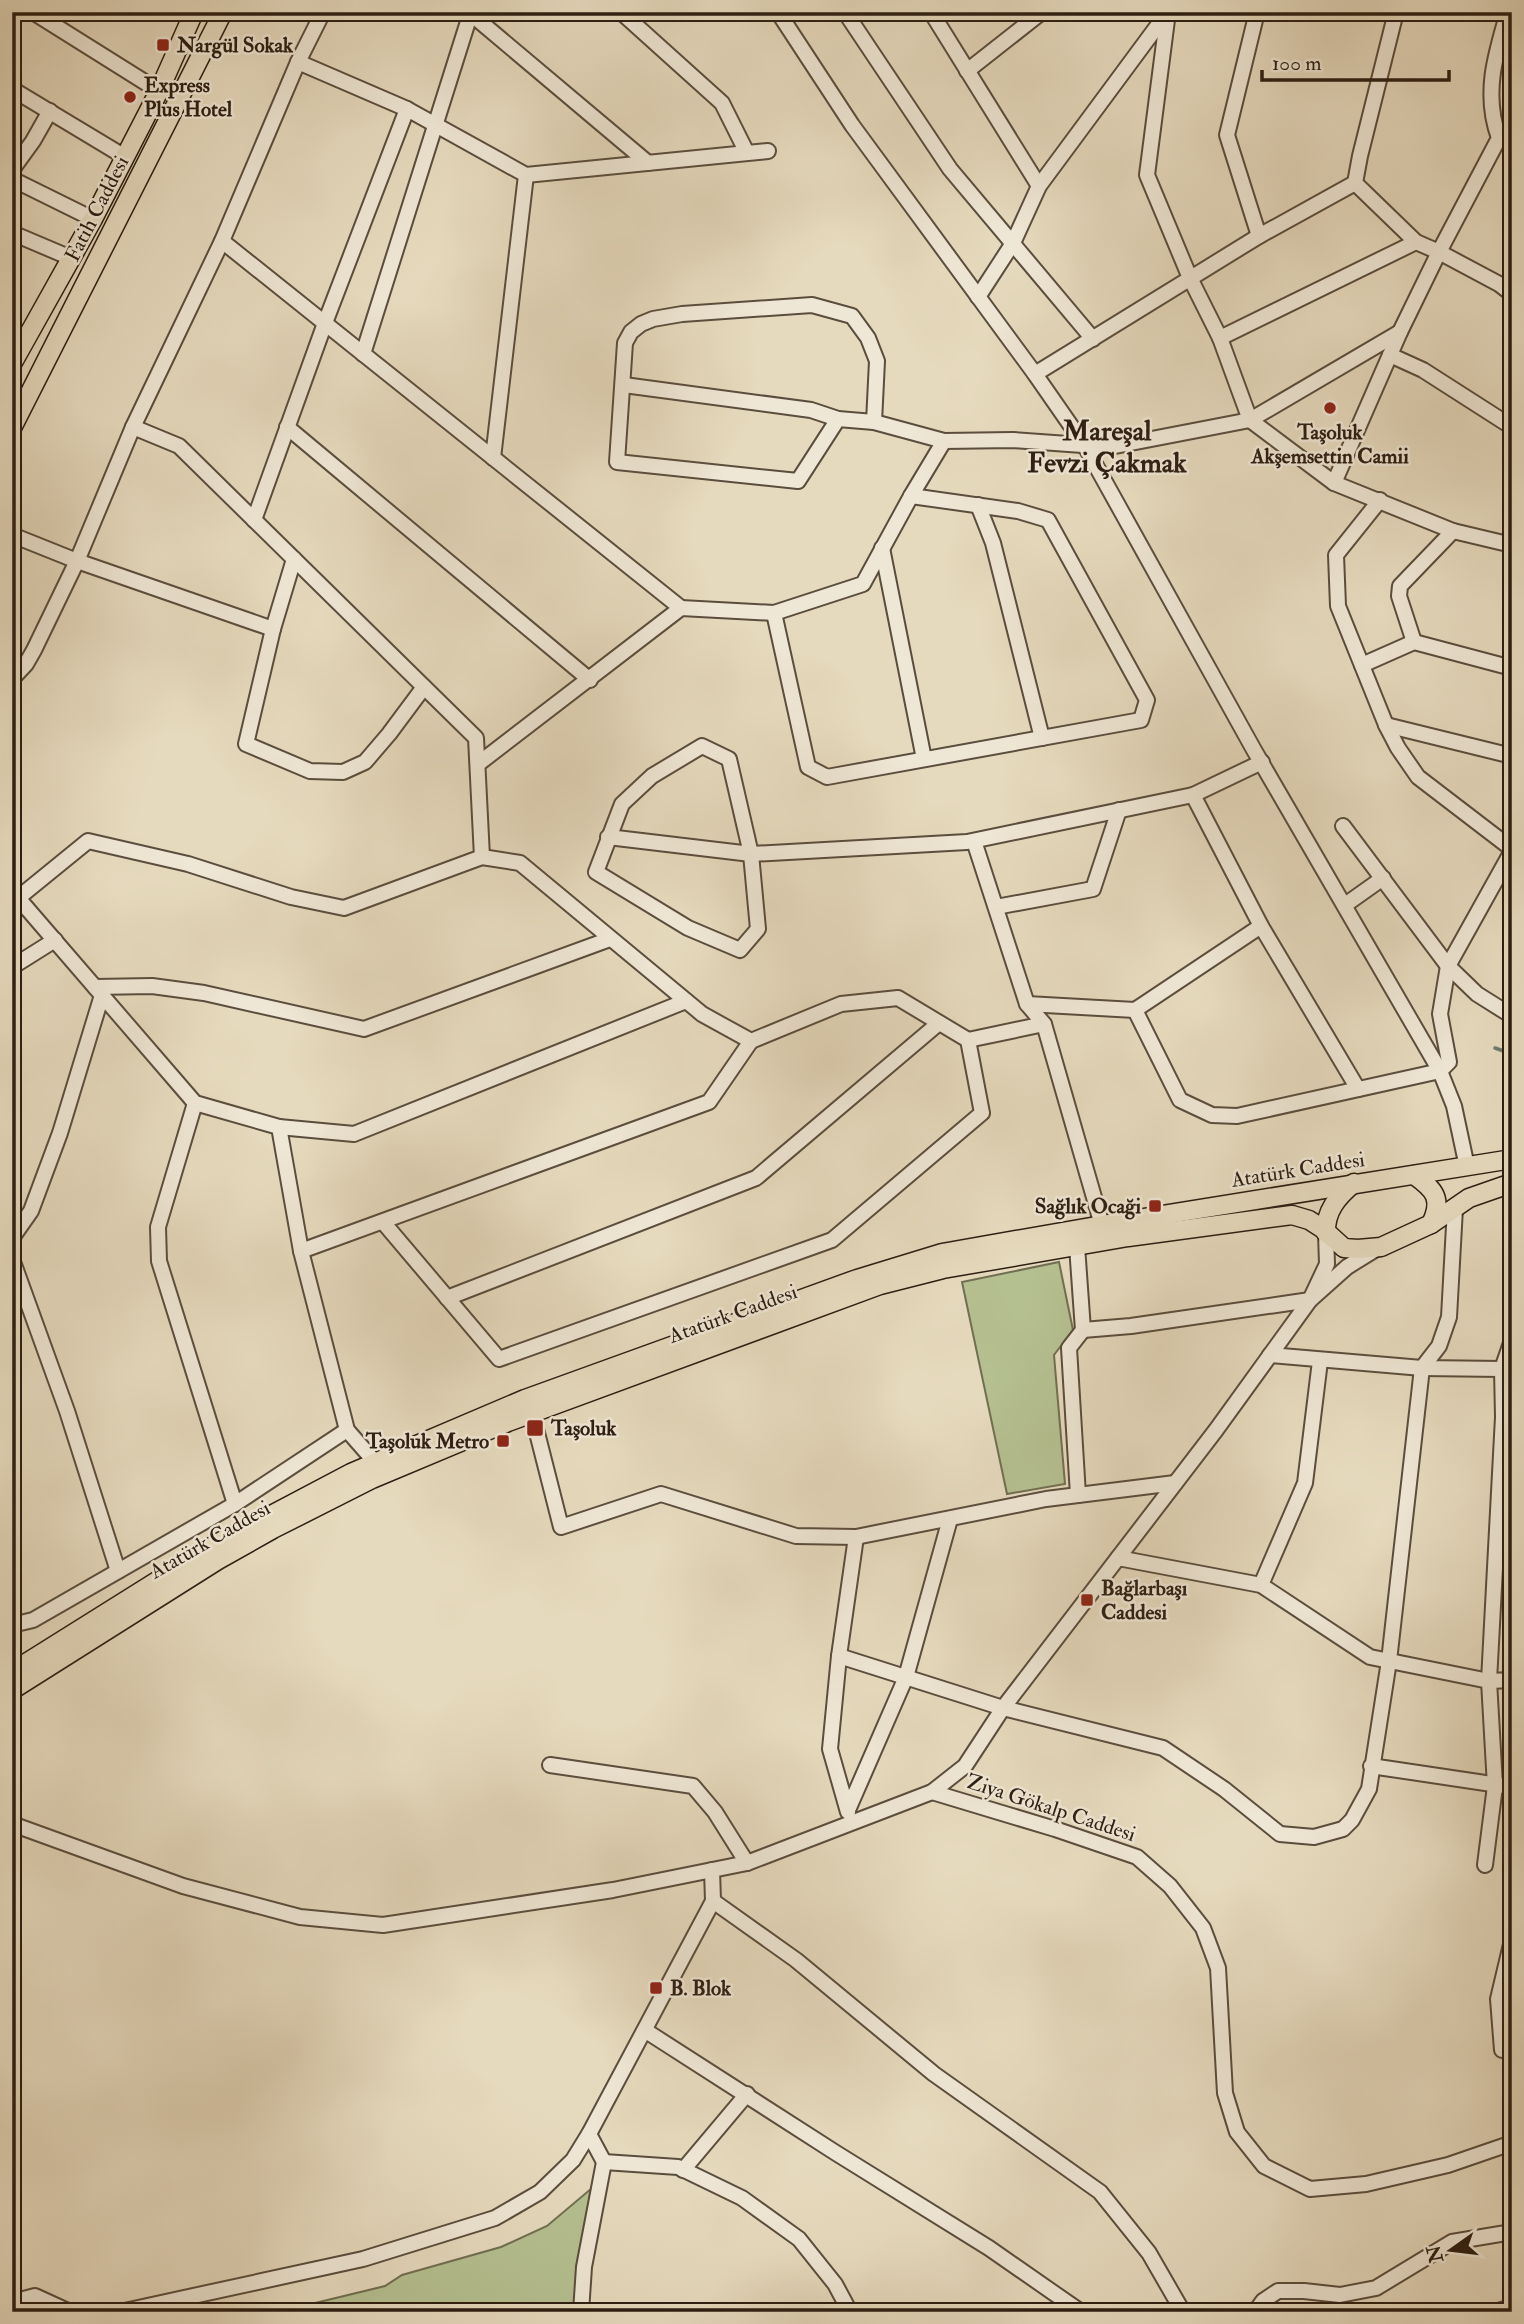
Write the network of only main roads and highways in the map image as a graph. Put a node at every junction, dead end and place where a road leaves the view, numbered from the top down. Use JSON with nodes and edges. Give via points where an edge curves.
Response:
{"nodes":[{"id":1,"x":223,"y":12,"type":"edge"},
{"id":2,"x":187,"y":15,"type":"edge"},
{"id":3,"x":12,"y":364,"type":"edge"},
{"id":4,"x":12,"y":428,"type":"edge"},
{"id":5,"x":1512,"y":1159,"type":"edge"},
{"id":6,"x":1414,"y":1175,"type":"junction"},
{"id":7,"x":1354,"y":1183,"type":"junction"},
{"id":8,"x":1512,"y":1183,"type":"edge"},
{"id":9,"x":1431,"y":1224,"type":"junction"},
{"id":10,"x":1326,"y":1233,"type":"junction"},
{"id":11,"x":378,"y":1469,"type":"junction"},
{"id":12,"x":12,"y":1672,"type":"edge"},
{"id":13,"x":12,"y":1690,"type":"edge"}],
"edges":[{"from":1,"to":4,"type":"main road","name":"Fatih Caddesi"},
{"from":2,"to":3,"type":"main road","name":"Fatih Caddesi","via":[[159,92]]},
{"from":5,"to":6,"type":"main road","name":"Atatürk Caddesi"},
{"from":6,"to":7,"type":"main road","name":"Atatürk Caddesi"},
{"from":6,"to":9,"type":"main road","via":[[1435,1195],[1437,1212]]},
{"from":7,"to":10,"type":"main road","via":[[1329,1212]]},
{"from":7,"to":11,"type":"main road","name":"Atatürk Caddesi","via":[[942,1253],[896,1266],[525,1399]]},
{"from":8,"to":9,"type":"main road","name":"Atatürk Caddesi","via":[[1469,1198]]},
{"from":9,"to":10,"type":"main road","name":"Atatürk Caddesi","via":[[1381,1247],[1358,1249],[1344,1248]]},
{"from":10,"to":11,"type":"main road","name":"Atatürk Caddesi","via":[[1310,1220],[1292,1215],[943,1269],[880,1285]]},
{"from":11,"to":12,"type":"main road","name":"Atatürk Caddesi","via":[[304,1496],[218,1543]]},
{"from":11,"to":13,"type":"main road","name":"Atatürk Caddesi","via":[[218,1560]]}]}
